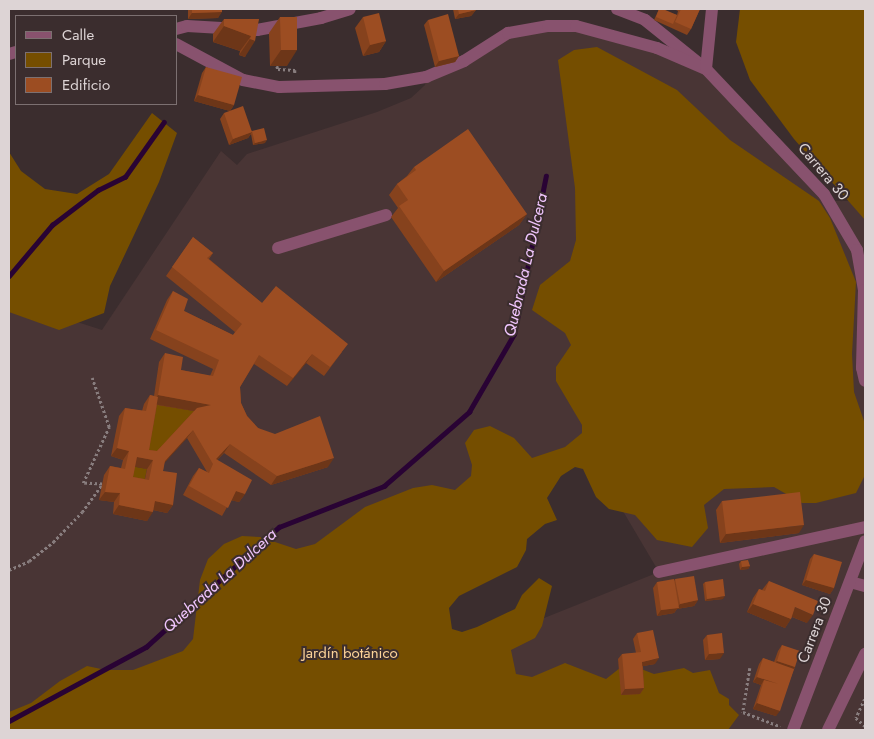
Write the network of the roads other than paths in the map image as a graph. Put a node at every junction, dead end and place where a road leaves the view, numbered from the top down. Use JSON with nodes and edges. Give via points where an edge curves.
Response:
{"nodes":[{"id":1,"x":350,"y":9,"type":"edge"},
{"id":2,"x":617,"y":9,"type":"edge"},
{"id":3,"x":712,"y":9,"type":"edge"},
{"id":4,"x":178,"y":28,"type":"edge"},
{"id":5,"x":178,"y":45,"type":"edge"},
{"id":6,"x":706,"y":69,"type":"junction"},
{"id":7,"x":386,"y":215,"type":"dead end"},
{"id":8,"x":278,"y":248,"type":"dead end"},
{"id":9,"x":865,"y":381,"type":"edge"},
{"id":10,"x":865,"y":527,"type":"edge"},
{"id":11,"x":865,"y":541,"type":"edge"},
{"id":12,"x":659,"y":572,"type":"dead end"},
{"id":13,"x":850,"y":582,"type":"junction"},
{"id":14,"x":865,"y":586,"type":"edge"},
{"id":15,"x":865,"y":654,"type":"edge"},
{"id":16,"x":793,"y":730,"type":"edge"},
{"id":17,"x":828,"y":730,"type":"edge"}],
"edges":[{"from":1,"to":4,"type":"street","via":[[257,30],[187,26]]},
{"from":2,"to":6,"type":"street","name":"Carrera 30","via":[[646,20]]},
{"from":3,"to":6,"type":"street"},
{"from":5,"to":6,"type":"street","via":[[243,80],[279,87],[385,84],[426,77],[464,61],[508,33],[548,26],[576,26],[639,43]]},
{"from":6,"to":9,"type":"street","name":"Carrera 30","via":[[824,194],[857,250],[864,290],[862,368]]},
{"from":7,"to":8,"type":"street"},
{"from":10,"to":12,"type":"street","via":[[766,546]]},
{"from":11,"to":13,"type":"street","name":"Carrera 30"},
{"from":13,"to":14,"type":"street"},
{"from":13,"to":16,"type":"street","name":"Carrera 30"},
{"from":15,"to":17,"type":"street"}]}
